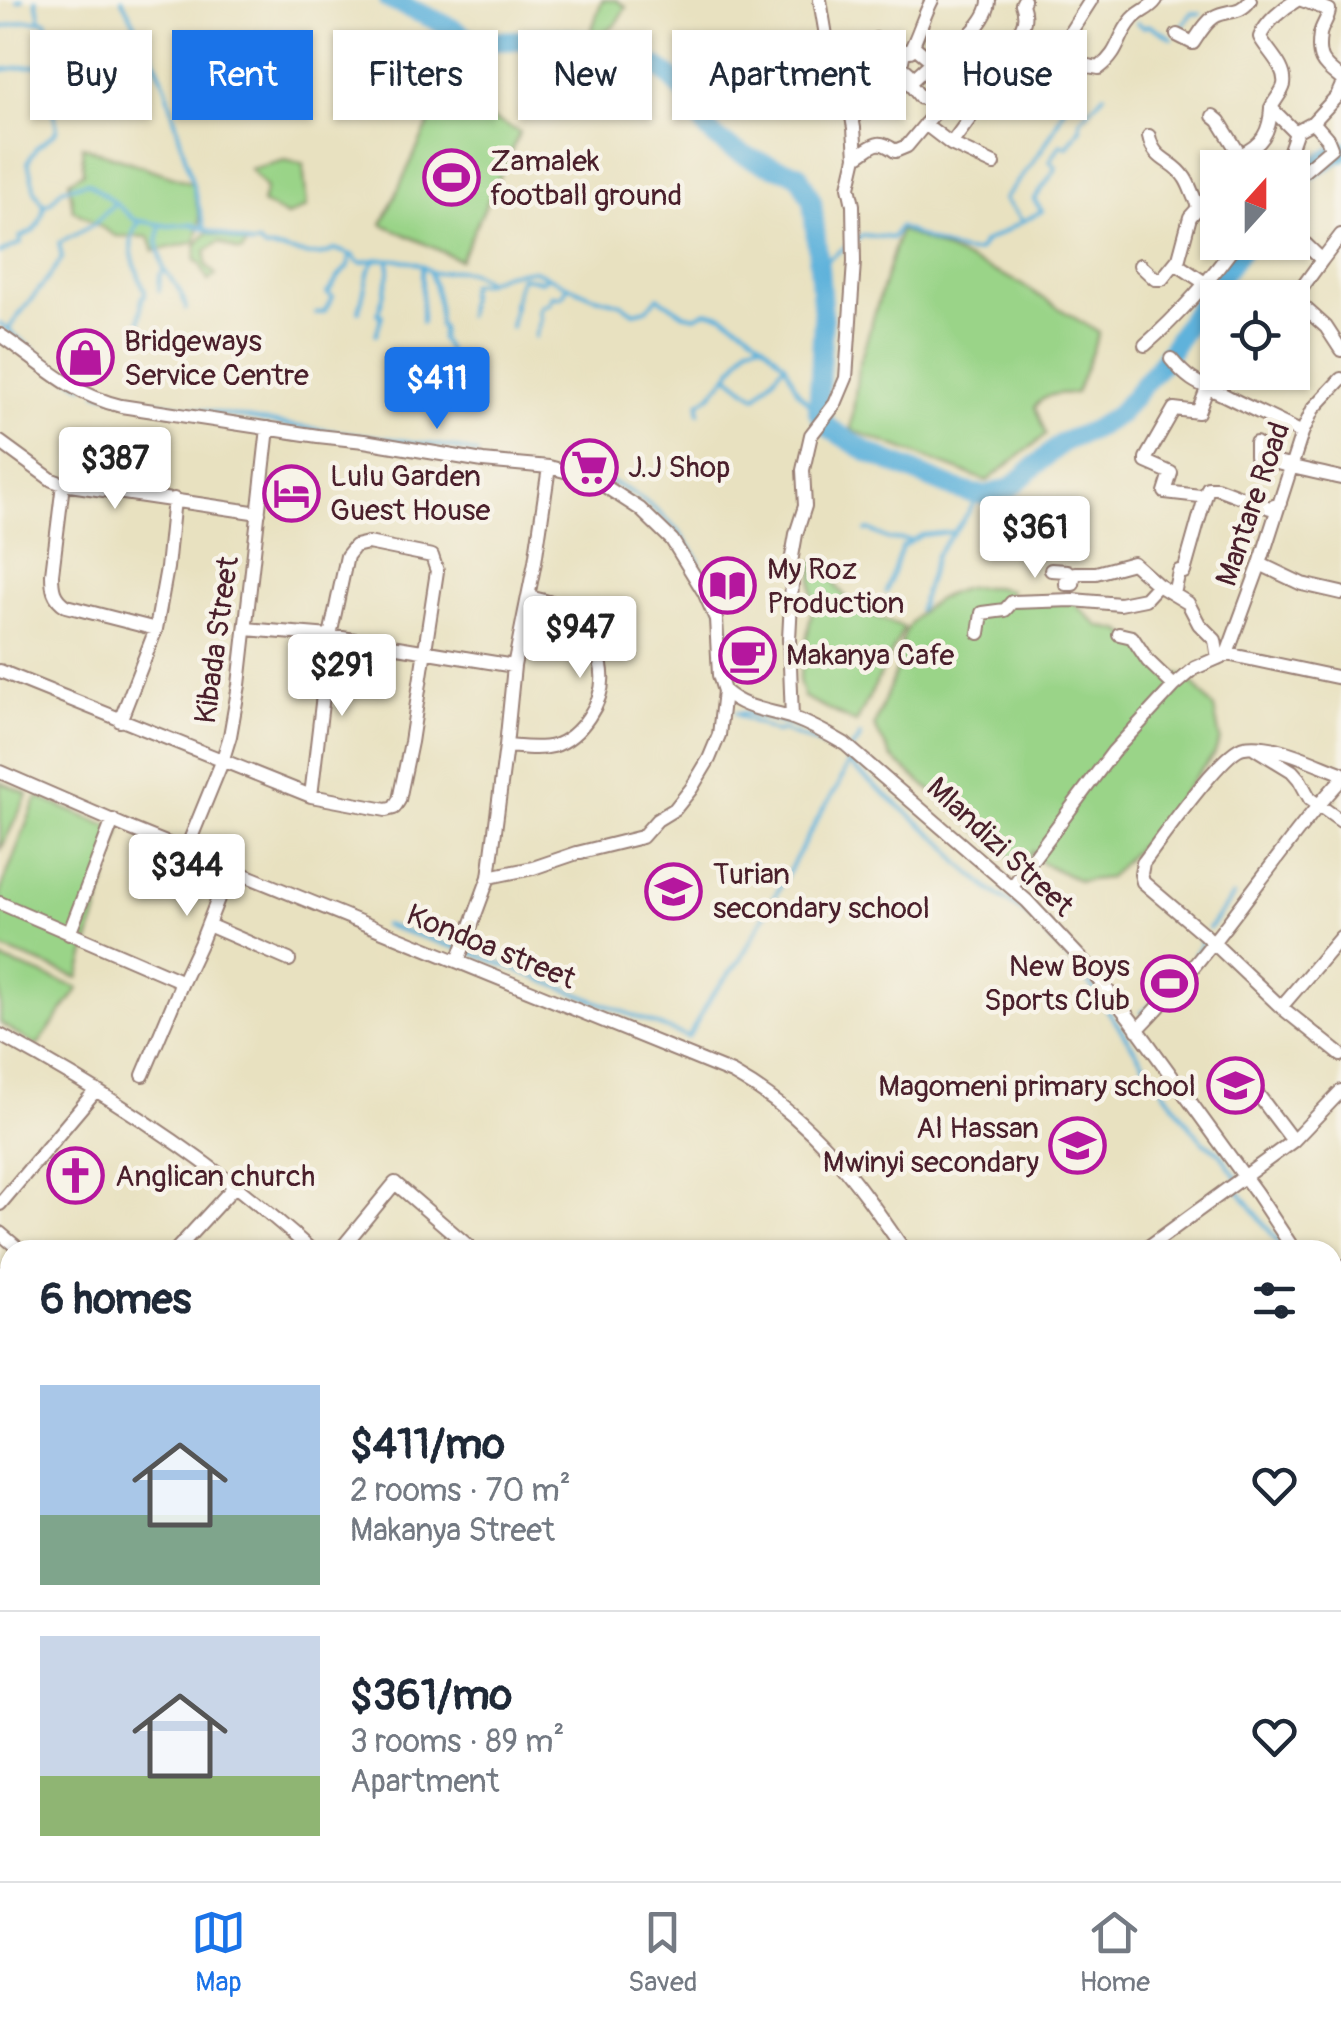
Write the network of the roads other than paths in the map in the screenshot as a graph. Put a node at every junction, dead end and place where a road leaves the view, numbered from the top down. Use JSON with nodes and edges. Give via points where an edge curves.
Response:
{"nodes":[{"id":1,"x":820,"y":0,"type":"edge"},
{"id":2,"x":932,"y":0,"type":"edge"},
{"id":3,"x":990,"y":0,"type":"edge"},
{"id":4,"x":1023,"y":0,"type":"edge"},
{"id":5,"x":1091,"y":0,"type":"edge"},
{"id":6,"x":1156,"y":0,"type":"edge"},
{"id":7,"x":1250,"y":0,"type":"edge"},
{"id":8,"x":1300,"y":0,"type":"edge"},
{"id":9,"x":825,"y":30,"type":"edge"},
{"id":10,"x":971,"y":30,"type":"edge"},
{"id":11,"x":1020,"y":30,"type":"edge"},
{"id":12,"x":1177,"y":35,"type":"dead end"},
{"id":13,"x":907,"y":51,"type":"junction"},
{"id":14,"x":926,"y":56,"type":"edge"},
{"id":15,"x":926,"y":68,"type":"edge"},
{"id":16,"x":1341,"y":79,"type":"edge"},
{"id":17,"x":909,"y":82,"type":"junction"},
{"id":18,"x":1341,"y":87,"type":"edge"},
{"id":19,"x":926,"y":97,"type":"edge"},
{"id":20,"x":1270,"y":108,"type":"junction"},
{"id":21,"x":1213,"y":116,"type":"dead end"},
{"id":22,"x":852,"y":120,"type":"edge"},
{"id":23,"x":929,"y":120,"type":"edge"},
{"id":24,"x":969,"y":120,"type":"edge"},
{"id":25,"x":1313,"y":122,"type":"junction"},
{"id":26,"x":926,"y":124,"type":"junction"},
{"id":27,"x":1296,"y":133,"type":"junction"},
{"id":28,"x":1149,"y":136,"type":"dead end"},
{"id":29,"x":951,"y":144,"type":"junction"},
{"id":30,"x":1234,"y":150,"type":"edge"},
{"id":31,"x":1251,"y":150,"type":"edge"},
{"id":32,"x":1290,"y":150,"type":"edge"},
{"id":33,"x":856,"y":157,"type":"junction"},
{"id":34,"x":994,"y":164,"type":"dead end"},
{"id":35,"x":1310,"y":166,"type":"edge"},
{"id":36,"x":1198,"y":208,"type":"joint"},
{"id":37,"x":1341,"y":235,"type":"edge"},
{"id":38,"x":1310,"y":248,"type":"edge"},
{"id":39,"x":1226,"y":260,"type":"edge"},
{"id":40,"x":1322,"y":260,"type":"junction"},
{"id":41,"x":1175,"y":264,"type":"junction"},
{"id":42,"x":1140,"y":265,"type":"dead end"},
{"id":43,"x":1200,"y":280,"type":"edge"},
{"id":44,"x":1208,"y":280,"type":"edge"},
{"id":45,"x":1200,"y":288,"type":"edge"},
{"id":46,"x":5,"y":338,"type":"edge"},
{"id":47,"x":1145,"y":345,"type":"dead end"},
{"id":48,"x":1341,"y":350,"type":"edge"},
{"id":49,"x":0,"y":357,"type":"edge"},
{"id":50,"x":1171,"y":358,"type":"dead end"},
{"id":51,"x":1341,"y":379,"type":"edge"},
{"id":52,"x":1200,"y":384,"type":"edge"},
{"id":53,"x":1208,"y":390,"type":"edge"},
{"id":54,"x":1211,"y":390,"type":"edge"},
{"id":55,"x":268,"y":428,"type":"junction"},
{"id":56,"x":1302,"y":433,"type":"junction"},
{"id":57,"x":0,"y":442,"type":"edge"},
{"id":58,"x":1256,"y":443,"type":"dead end"},
{"id":59,"x":1292,"y":466,"type":"junction"},
{"id":60,"x":549,"y":467,"type":"junction"},
{"id":61,"x":1341,"y":478,"type":"edge"},
{"id":62,"x":63,"y":484,"type":"junction"},
{"id":63,"x":1206,"y":494,"type":"junction"},
{"id":64,"x":174,"y":499,"type":"junction"},
{"id":65,"x":1280,"y":503,"type":"junction"},
{"id":66,"x":258,"y":513,"type":"junction"},
{"id":67,"x":1260,"y":564,"type":"junction"},
{"id":68,"x":1052,"y":570,"type":"dead end"},
{"id":69,"x":1158,"y":586,"type":"junction"},
{"id":70,"x":1341,"y":593,"type":"edge"},
{"id":71,"x":1174,"y":594,"type":"junction"},
{"id":72,"x":528,"y":597,"type":"junction"},
{"id":73,"x":156,"y":628,"type":"junction"},
{"id":74,"x":246,"y":629,"type":"junction"},
{"id":75,"x":979,"y":633,"type":"dead end"},
{"id":76,"x":1120,"y":634,"type":"dead end"},
{"id":77,"x":330,"y":636,"type":"junction"},
{"id":78,"x":426,"y":652,"type":"junction"},
{"id":79,"x":1223,"y":656,"type":"junction"},
{"id":80,"x":514,"y":666,"type":"junction"},
{"id":81,"x":0,"y":671,"type":"edge"},
{"id":82,"x":1341,"y":678,"type":"edge"},
{"id":83,"x":1174,"y":686,"type":"junction"},
{"id":84,"x":724,"y":691,"type":"junction"},
{"id":85,"x":792,"y":718,"type":"junction"},
{"id":86,"x":120,"y":721,"type":"junction"},
{"id":87,"x":506,"y":746,"type":"junction"},
{"id":88,"x":1249,"y":746,"type":"junction"},
{"id":89,"x":222,"y":762,"type":"junction"},
{"id":90,"x":1,"y":776,"type":"edge"},
{"id":91,"x":1341,"y":776,"type":"edge"},
{"id":92,"x":311,"y":796,"type":"junction"},
{"id":93,"x":1317,"y":805,"type":"junction"},
{"id":94,"x":113,"y":820,"type":"junction"},
{"id":95,"x":1341,"y":821,"type":"edge"},
{"id":96,"x":186,"y":850,"type":"junction"},
{"id":97,"x":230,"y":868,"type":"junction"},
{"id":98,"x":488,"y":877,"type":"junction"},
{"id":99,"x":1012,"y":887,"type":"junction"},
{"id":100,"x":0,"y":903,"type":"edge"},
{"id":101,"x":208,"y":924,"type":"junction"},
{"id":102,"x":70,"y":934,"type":"junction"},
{"id":103,"x":1341,"y":937,"type":"edge"},
{"id":104,"x":1213,"y":944,"type":"junction"},
{"id":105,"x":290,"y":960,"type":"dead end"},
{"id":106,"x":458,"y":961,"type":"junction"},
{"id":107,"x":181,"y":985,"type":"junction"},
{"id":108,"x":1281,"y":1007,"type":"junction"},
{"id":109,"x":1137,"y":1030,"type":"junction"},
{"id":110,"x":0,"y":1035,"type":"edge"},
{"id":111,"x":1341,"y":1055,"type":"edge"},
{"id":112,"x":143,"y":1075,"type":"dead end"},
{"id":113,"x":1244,"y":1076,"type":"dead end"},
{"id":114,"x":96,"y":1090,"type":"junction"},
{"id":115,"x":1341,"y":1092,"type":"edge"},
{"id":116,"x":1292,"y":1141,"type":"junction"},
{"id":117,"x":1245,"y":1177,"type":"junction"},
{"id":118,"x":234,"y":1187,"type":"junction"},
{"id":119,"x":0,"y":1204,"type":"edge"},
{"id":120,"x":185,"y":1240,"type":"edge"},
{"id":121,"x":301,"y":1240,"type":"edge"},
{"id":122,"x":348,"y":1240,"type":"edge"},
{"id":123,"x":461,"y":1240,"type":"edge"},
{"id":124,"x":897,"y":1240,"type":"edge"},
{"id":125,"x":1158,"y":1240,"type":"edge"},
{"id":126,"x":1287,"y":1240,"type":"edge"}],
"edges":[{"from":1,"to":9,"type":"street"},
{"from":2,"to":13,"type":"street"},
{"from":3,"to":10,"type":"street"},
{"from":4,"to":11,"type":"street"},
{"from":5,"to":6,"type":"street","via":[[1052,61],[1063,73],[1070,65],[1078,70],[1105,64],[1129,22]]},
{"from":7,"to":12,"type":"street","via":[[1245,8],[1216,16],[1192,43]]},
{"from":8,"to":16,"type":"street","via":[[1328,10],[1320,61]]},
{"from":8,"to":20,"type":"street","via":[[1261,32],[1284,80]]},
{"from":13,"to":14,"type":"street","via":[[916,48]]},
{"from":13,"to":17,"type":"street","via":[[901,66]]},
{"from":15,"to":17,"type":"street"},
{"from":17,"to":19,"type":"street"},
{"from":18,"to":25,"type":"street"},
{"from":20,"to":27,"type":"street"},
{"from":20,"to":31,"type":"street","via":[[1269,129]]},
{"from":21,"to":30,"type":"street"},
{"from":22,"to":33,"type":"street"},
{"from":23,"to":26,"type":"street"},
{"from":24,"to":29,"type":"street"},
{"from":25,"to":27,"type":"street"},
{"from":25,"to":35,"type":"street","via":[[1332,148]]},
{"from":26,"to":29,"type":"street"},
{"from":26,"to":33,"type":"street","via":[[902,150],[881,142]]},
{"from":27,"to":32,"type":"street"},
{"from":28,"to":36,"type":"street","via":[[1156,155],[1184,176]]},
{"from":29,"to":34,"type":"street"},
{"from":33,"to":85,"type":"street","via":[[846,378],[811,435],[790,568]]},
{"from":36,"to":41,"type":"street"},
{"from":37,"to":40,"type":"street"},
{"from":38,"to":40,"type":"street"},
{"from":39,"to":44,"type":"street"},
{"from":40,"to":48,"type":"street","via":[[1296,300]]},
{"from":41,"to":42,"type":"street","via":[[1160,280]]},
{"from":41,"to":43,"type":"street"},
{"from":45,"to":47,"type":"street"},
{"from":46,"to":49,"type":"street"},
{"from":46,"to":55,"type":"street","via":[[94,400]]},
{"from":50,"to":52,"type":"street"},
{"from":51,"to":56,"type":"street","name":"Mantare Road"},
{"from":53,"to":63,"type":"street","via":[[1198,412],[1174,409],[1146,458],[1171,473],[1166,492]]},
{"from":54,"to":56,"type":"street"},
{"from":55,"to":60,"type":"street"},
{"from":55,"to":66,"type":"street","name":"Kibada Street"},
{"from":56,"to":59,"type":"street","name":"Mantare Road"},
{"from":57,"to":62,"type":"street"},
{"from":58,"to":59,"type":"street","via":[[1256,456]]},
{"from":59,"to":61,"type":"street"},
{"from":59,"to":65,"type":"street","name":"Mantare Road"},
{"from":60,"to":72,"type":"street"},
{"from":60,"to":84,"type":"street","via":[[603,485],[672,540],[716,619]]},
{"from":62,"to":64,"type":"street"},
{"from":62,"to":73,"type":"street","via":[[55,596],[66,606]]},
{"from":63,"to":65,"type":"street","via":[[1217,488],[1270,508]]},
{"from":63,"to":71,"type":"street"},
{"from":64,"to":66,"type":"street"},
{"from":64,"to":73,"type":"street"},
{"from":65,"to":67,"type":"street","name":"Mantare Road"},
{"from":66,"to":74,"type":"street","name":"Kibada Street"},
{"from":67,"to":70,"type":"street"},
{"from":67,"to":79,"type":"street","name":"Mantare Road"},
{"from":68,"to":69,"type":"street","via":[[1067,571],[1066,584],[1073,584],[1075,573],[1133,562]]},
{"from":69,"to":71,"type":"street"},
{"from":69,"to":75,"type":"street","via":[[1145,599],[1120,604],[1012,602],[1006,610],[982,612]]},
{"from":71,"to":79,"type":"street","via":[[1188,603]]},
{"from":72,"to":80,"type":"street"},
{"from":72,"to":87,"type":"street","via":[[564,608],[588,625],[601,692],[577,731],[556,746]]},
{"from":73,"to":86,"type":"street"},
{"from":74,"to":77,"type":"street"},
{"from":74,"to":89,"type":"street","name":"Kibada Street"},
{"from":76,"to":83,"type":"street","via":[[1132,637]]},
{"from":77,"to":78,"type":"street"},
{"from":77,"to":78,"type":"street","via":[[346,556],[368,543],[432,556],[437,571]]},
{"from":77,"to":92,"type":"street"},
{"from":78,"to":80,"type":"street"},
{"from":78,"to":92,"type":"street","via":[[394,808]]},
{"from":79,"to":82,"type":"street"},
{"from":79,"to":83,"type":"street"},
{"from":80,"to":87,"type":"street"},
{"from":81,"to":86,"type":"street"},
{"from":83,"to":99,"type":"street","via":[[1112,752]]},
{"from":84,"to":85,"type":"street","name":"Mlandizi Street","via":[[744,706]]},
{"from":84,"to":98,"type":"street","via":[[709,759],[674,809],[642,837]]},
{"from":85,"to":99,"type":"street","name":"Mlandizi Street","via":[[845,744]]},
{"from":86,"to":89,"type":"street"},
{"from":87,"to":98,"type":"street"},
{"from":88,"to":91,"type":"street","via":[[1278,750]]},
{"from":88,"to":93,"type":"street","via":[[1292,771]]},
{"from":88,"to":104,"type":"street","via":[[1226,758],[1141,874]]},
{"from":89,"to":92,"type":"street"},
{"from":89,"to":96,"type":"street","name":"Kibada Street"},
{"from":90,"to":94,"type":"street","name":"Kondoa street"},
{"from":91,"to":93,"type":"street"},
{"from":93,"to":95,"type":"street"},
{"from":93,"to":104,"type":"street"},
{"from":94,"to":96,"type":"street","name":"Kondoa street"},
{"from":94,"to":102,"type":"street"},
{"from":96,"to":97,"type":"street","name":"Kondoa street"},
{"from":97,"to":101,"type":"street"},
{"from":97,"to":106,"type":"street","name":"Kondoa street"},
{"from":98,"to":106,"type":"street"},
{"from":99,"to":109,"type":"street","name":"Mlandizi Street","via":[[1088,966]]},
{"from":100,"to":102,"type":"street"},
{"from":101,"to":105,"type":"street"},
{"from":101,"to":107,"type":"street"},
{"from":102,"to":107,"type":"street"},
{"from":103,"to":108,"type":"street"},
{"from":104,"to":108,"type":"street"},
{"from":104,"to":109,"type":"street"},
{"from":106,"to":124,"type":"street","name":"Kondoa street","via":[[694,1056],[775,1099],[836,1156]]},
{"from":107,"to":112,"type":"street"},
{"from":108,"to":111,"type":"street"},
{"from":109,"to":117,"type":"street","name":"Mlandizi Street"},
{"from":110,"to":114,"type":"street"},
{"from":113,"to":116,"type":"street"},
{"from":114,"to":118,"type":"street"},
{"from":114,"to":119,"type":"street"},
{"from":115,"to":116,"type":"street"},
{"from":116,"to":117,"type":"street"},
{"from":117,"to":125,"type":"street"},
{"from":117,"to":126,"type":"street","name":"Mlandizi Street"},
{"from":118,"to":120,"type":"street"},
{"from":118,"to":121,"type":"street"},
{"from":122,"to":123,"type":"street","via":[[395,1183]]}]}
